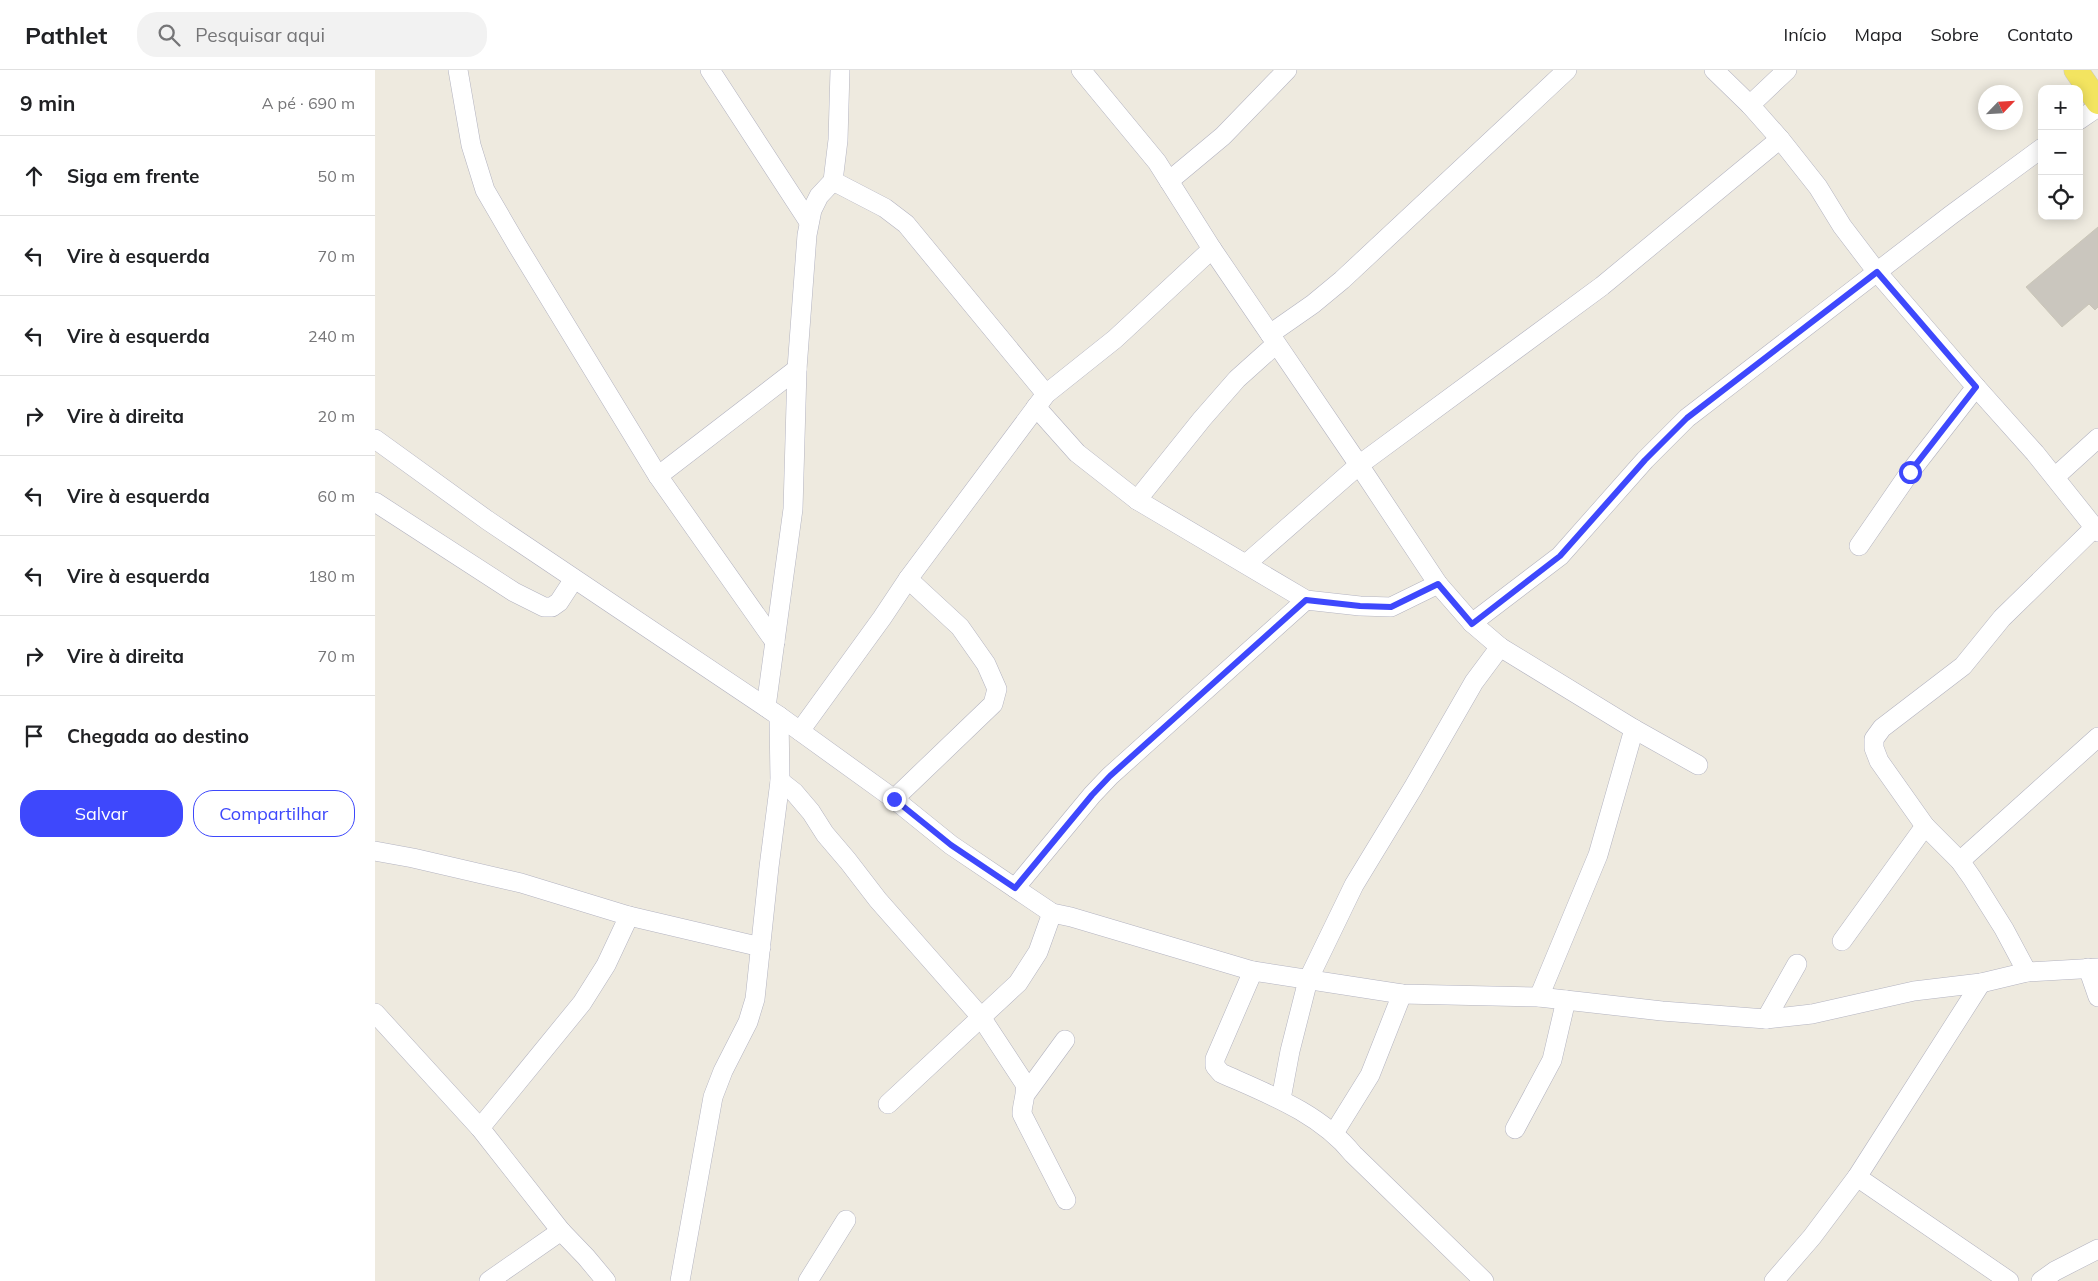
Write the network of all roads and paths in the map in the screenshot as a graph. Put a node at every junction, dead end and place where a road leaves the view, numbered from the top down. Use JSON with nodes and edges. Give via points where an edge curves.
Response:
{"nodes":[{"id":1,"x":458,"y":70,"type":"edge"},
{"id":2,"x":710,"y":70,"type":"edge"},
{"id":3,"x":840,"y":70,"type":"edge"},
{"id":4,"x":1081,"y":70,"type":"edge"},
{"id":5,"x":1287,"y":70,"type":"edge"},
{"id":6,"x":1567,"y":70,"type":"edge"},
{"id":7,"x":1714,"y":70,"type":"edge"},
{"id":8,"x":1787,"y":70,"type":"edge"},
{"id":9,"x":2076,"y":70,"type":"edge"},
{"id":10,"x":2098,"y":102,"type":"edge"},
{"id":11,"x":1750,"y":105,"type":"junction"},
{"id":12,"x":2098,"y":106,"type":"edge"},
{"id":13,"x":2083,"y":117,"type":"edge"},
{"id":14,"x":1780,"y":139,"type":"junction"},
{"id":15,"x":2038,"y":151,"type":"edge"},
{"id":16,"x":833,"y":180,"type":"junction"},
{"id":17,"x":1169,"y":181,"type":"junction"},
{"id":18,"x":809,"y":222,"type":"junction"},
{"id":19,"x":1213,"y":249,"type":"junction"},
{"id":20,"x":1877,"y":272,"type":"junction"},
{"id":21,"x":1273,"y":339,"type":"junction"},
{"id":22,"x":797,"y":369,"type":"junction"},
{"id":23,"x":1976,"y":387,"type":"junction"},
{"id":24,"x":1041,"y":400,"type":"junction"},
{"id":25,"x":2098,"y":438,"type":"edge"},
{"id":26,"x":375,"y":440,"type":"edge"},
{"id":27,"x":1359,"y":464,"type":"junction"},
{"id":28,"x":658,"y":476,"type":"junction"},
{"id":29,"x":2055,"y":476,"type":"junction"},
{"id":30,"x":1137,"y":500,"type":"junction"},
{"id":31,"x":375,"y":502,"type":"edge"},
{"id":32,"x":2096,"y":530,"type":"edge"},
{"id":33,"x":1859,"y":546,"type":"dead end"},
{"id":34,"x":1246,"y":564,"type":"junction"},
{"id":35,"x":574,"y":578,"type":"junction"},
{"id":36,"x":908,"y":579,"type":"junction"},
{"id":37,"x":1438,"y":584,"type":"junction"},
{"id":38,"x":1306,"y":600,"type":"junction"},
{"id":39,"x":1472,"y":624,"type":"junction"},
{"id":40,"x":775,"y":642,"type":"junction"},
{"id":41,"x":1499,"y":647,"type":"junction"},
{"id":42,"x":773,"y":711,"type":"junction"},
{"id":43,"x":1634,"y":729,"type":"junction"},
{"id":44,"x":801,"y":731,"type":"junction"},
{"id":45,"x":2098,"y":737,"type":"edge"},
{"id":46,"x":1698,"y":766,"type":"dead end"},
{"id":47,"x":780,"y":781,"type":"junction"},
{"id":48,"x":894,"y":799,"type":"junction"},
{"id":49,"x":1925,"y":826,"type":"junction"},
{"id":50,"x":375,"y":851,"type":"edge"},
{"id":51,"x":1960,"y":861,"type":"junction"},
{"id":52,"x":1015,"y":888,"type":"junction"},
{"id":53,"x":1052,"y":913,"type":"junction"},
{"id":54,"x":629,"y":916,"type":"junction"},
{"id":55,"x":1843,"y":941,"type":"dead end"},
{"id":56,"x":761,"y":947,"type":"junction"},
{"id":57,"x":1797,"y":964,"type":"dead end"},
{"id":58,"x":2093,"y":968,"type":"edge"},
{"id":59,"x":1253,"y":970,"type":"junction"},
{"id":60,"x":2027,"y":972,"type":"junction"},
{"id":61,"x":1308,"y":980,"type":"junction"},
{"id":62,"x":1981,"y":983,"type":"junction"},
{"id":63,"x":1402,"y":994,"type":"junction"},
{"id":64,"x":1539,"y":997,"type":"junction"},
{"id":65,"x":2098,"y":997,"type":"edge"},
{"id":66,"x":1566,"y":1000,"type":"junction"},
{"id":67,"x":375,"y":1013,"type":"edge"},
{"id":68,"x":981,"y":1017,"type":"junction"},
{"id":69,"x":1766,"y":1019,"type":"junction"},
{"id":70,"x":1065,"y":1040,"type":"dead end"},
{"id":71,"x":1027,"y":1092,"type":"junction"},
{"id":72,"x":1281,"y":1099,"type":"junction"},
{"id":73,"x":888,"y":1104,"type":"dead end"},
{"id":74,"x":480,"y":1128,"type":"junction"},
{"id":75,"x":1515,"y":1129,"type":"dead end"},
{"id":76,"x":1334,"y":1133,"type":"junction"},
{"id":77,"x":1857,"y":1177,"type":"junction"},
{"id":78,"x":1066,"y":1200,"type":"dead end"},
{"id":79,"x":847,"y":1220,"type":"dead end"},
{"id":80,"x":561,"y":1231,"type":"junction"},
{"id":81,"x":2098,"y":1249,"type":"edge"},
{"id":82,"x":2055,"y":1278,"type":"edge"},
{"id":83,"x":489,"y":1281,"type":"edge"},
{"id":84,"x":606,"y":1281,"type":"edge"},
{"id":85,"x":680,"y":1281,"type":"edge"},
{"id":86,"x":808,"y":1281,"type":"edge"},
{"id":87,"x":1484,"y":1281,"type":"edge"},
{"id":88,"x":1774,"y":1281,"type":"edge"},
{"id":89,"x":2009,"y":1281,"type":"edge"}],
"edges":[{"from":1,"to":28,"type":"street","via":[[471,145],[485,190]]},
{"from":2,"to":18,"type":"street"},
{"from":3,"to":16,"type":"street"},
{"from":4,"to":17,"type":"street","via":[[1145,146]]},
{"from":5,"to":17,"type":"street","via":[[1223,136]]},
{"from":6,"to":21,"type":"street","via":[[1342,280]]},
{"from":7,"to":11,"type":"street"},
{"from":8,"to":11,"type":"street"},
{"from":9,"to":10,"type":"main road"},
{"from":11,"to":14,"type":"street"},
{"from":12,"to":13,"type":"street"},
{"from":14,"to":20,"type":"street"},
{"from":14,"to":27,"type":"street","via":[[1602,286]]},
{"from":15,"to":20,"type":"street"},
{"from":16,"to":18,"type":"street","via":[[819,196]]},
{"from":16,"to":24,"type":"street","via":[[885,208],[906,224]]},
{"from":17,"to":19,"type":"street"},
{"from":18,"to":22,"type":"street"},
{"from":19,"to":21,"type":"street"},
{"from":19,"to":24,"type":"street","via":[[1115,339]]},
{"from":20,"to":23,"type":"street"},
{"from":20,"to":39,"type":"street","via":[[1687,418],[1560,556]]},
{"from":21,"to":27,"type":"street"},
{"from":21,"to":30,"type":"street","via":[[1202,419]]},
{"from":22,"to":28,"type":"street"},
{"from":22,"to":40,"type":"street","via":[[793,509]]},
{"from":23,"to":29,"type":"street"},
{"from":23,"to":33,"type":"street"},
{"from":24,"to":30,"type":"street","via":[[1077,453]]},
{"from":24,"to":36,"type":"street"},
{"from":25,"to":29,"type":"street"},
{"from":26,"to":35,"type":"street"},
{"from":27,"to":34,"type":"street"},
{"from":27,"to":37,"type":"street"},
{"from":28,"to":40,"type":"street"},
{"from":29,"to":32,"type":"street"},
{"from":30,"to":34,"type":"street"},
{"from":31,"to":35,"type":"street","via":[[522,597],[543,607],[552,607],[559,602]]},
{"from":32,"to":49,"type":"street","via":[[2002,618],[1963,666],[1882,728],[1874,738],[1879,760]]},
{"from":34,"to":38,"type":"street"},
{"from":35,"to":42,"type":"street"},
{"from":36,"to":44,"type":"street"},
{"from":36,"to":48,"type":"street","via":[[960,627],[985,664],[997,689],[993,704]]},
{"from":37,"to":38,"type":"street","via":[[1391,607]]},
{"from":37,"to":39,"type":"street"},
{"from":38,"to":52,"type":"street","via":[[1110,776]]},
{"from":39,"to":41,"type":"street"},
{"from":40,"to":42,"type":"street"},
{"from":41,"to":43,"type":"street"},
{"from":41,"to":61,"type":"street","via":[[1474,682],[1354,885]]},
{"from":42,"to":44,"type":"street"},
{"from":42,"to":47,"type":"street"},
{"from":43,"to":46,"type":"street"},
{"from":43,"to":64,"type":"street","via":[[1598,855]]},
{"from":44,"to":48,"type":"street"},
{"from":45,"to":51,"type":"street"},
{"from":47,"to":56,"type":"street"},
{"from":47,"to":68,"type":"street","via":[[794,792],[891,915]]},
{"from":48,"to":52,"type":"street","via":[[951,845]]},
{"from":49,"to":51,"type":"street"},
{"from":49,"to":55,"type":"street"},
{"from":50,"to":54,"type":"street","via":[[521,882]]},
{"from":51,"to":60,"type":"street","via":[[2004,929]]},
{"from":52,"to":53,"type":"street"},
{"from":53,"to":59,"type":"street"},
{"from":53,"to":68,"type":"street","via":[[1029,969]]},
{"from":54,"to":56,"type":"street"},
{"from":54,"to":74,"type":"street","via":[[606,966],[582,1002]]},
{"from":56,"to":85,"type":"street","via":[[753,1007],[713,1097]]},
{"from":57,"to":69,"type":"street"},
{"from":58,"to":60,"type":"street"},
{"from":58,"to":65,"type":"street"},
{"from":59,"to":61,"type":"street"},
{"from":59,"to":72,"type":"street","via":[[1223,1036],[1215,1066],[1221,1073]]},
{"from":60,"to":62,"type":"street"},
{"from":61,"to":63,"type":"street"},
{"from":61,"to":72,"type":"street"},
{"from":62,"to":69,"type":"street","via":[[1914,991],[1812,1014]]},
{"from":62,"to":77,"type":"street"},
{"from":63,"to":64,"type":"street"},
{"from":63,"to":76,"type":"street","via":[[1370,1075]]},
{"from":64,"to":66,"type":"street"},
{"from":66,"to":69,"type":"street"},
{"from":66,"to":75,"type":"street","via":[[1552,1060]]},
{"from":67,"to":74,"type":"street"},
{"from":68,"to":71,"type":"street"},
{"from":68,"to":73,"type":"street"},
{"from":70,"to":71,"type":"street"},
{"from":71,"to":78,"type":"street","via":[[1022,1104],[1023,1114]]},
{"from":72,"to":76,"type":"street"},
{"from":74,"to":80,"type":"street"},
{"from":76,"to":87,"type":"street"},
{"from":77,"to":88,"type":"street"},
{"from":77,"to":89,"type":"street"},
{"from":79,"to":86,"type":"street"},
{"from":80,"to":83,"type":"street"},
{"from":80,"to":84,"type":"street"},
{"from":81,"to":82,"type":"street"}]}
